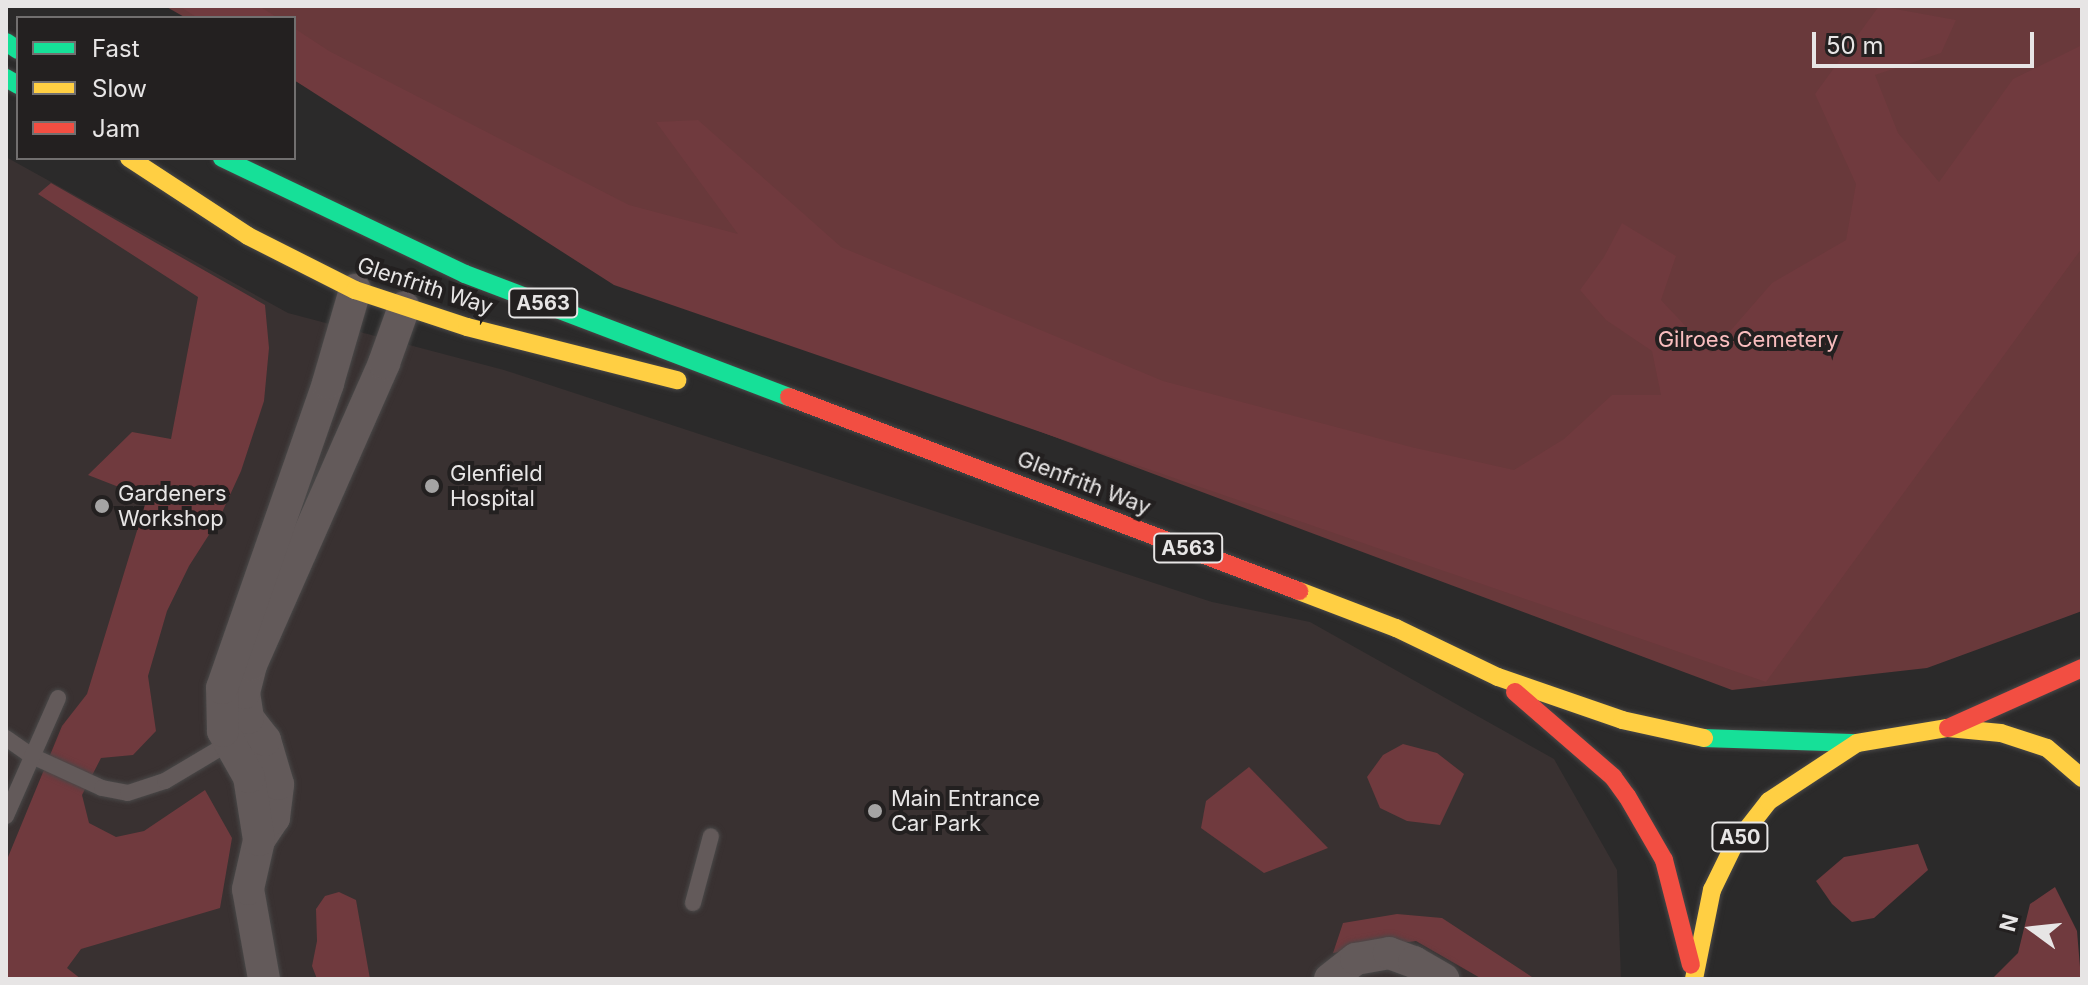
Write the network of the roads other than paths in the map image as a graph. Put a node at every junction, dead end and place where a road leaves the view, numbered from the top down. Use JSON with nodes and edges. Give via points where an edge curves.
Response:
{"nodes":[{"id":1,"x":132,"y":160,"type":"edge"},
{"id":2,"x":226,"y":160,"type":"edge"},
{"id":3,"x":437,"y":262,"type":"junction"},
{"id":4,"x":399,"y":264,"type":"dead end"},
{"id":5,"x":373,"y":280,"type":"junction"},
{"id":6,"x":404,"y":307,"type":"junction"},
{"id":7,"x":874,"y":428,"type":"junction"},
{"id":8,"x":2082,"y":668,"type":"edge"},
{"id":9,"x":1498,"y":677,"type":"junction"},
{"id":10,"x":58,"y":698,"type":"dead end"},
{"id":11,"x":1948,"y":728,"type":"junction"},
{"id":12,"x":6,"y":738,"type":"edge"},
{"id":13,"x":229,"y":743,"type":"junction"},
{"id":14,"x":1857,"y":743,"type":"junction"},
{"id":15,"x":32,"y":756,"type":"junction"},
{"id":16,"x":2082,"y":778,"type":"edge"},
{"id":17,"x":6,"y":816,"type":"edge"},
{"id":18,"x":711,"y":836,"type":"dead end"},
{"id":19,"x":259,"y":840,"type":"junction"},
{"id":20,"x":693,"y":903,"type":"dead end"},
{"id":21,"x":264,"y":979,"type":"edge"},
{"id":22,"x":1330,"y":979,"type":"edge"},
{"id":23,"x":1443,"y":979,"type":"edge"},
{"id":24,"x":1694,"y":979,"type":"edge"}],
"edges":[{"from":1,"to":5,"type":"main road","name":"Glenfrith Way","number":"A563","via":[[248,236]]},
{"from":2,"to":3,"type":"main road","name":"Glenfrith Way","number":"A563"},
{"from":3,"to":4,"type":"main road","number":"A563"},
{"from":3,"to":7,"type":"main road","name":"Glenfrith Way","number":"A563"},
{"from":5,"to":6,"type":"main road","name":"Glenfrith Way","number":"A563"},
{"from":5,"to":6,"type":"main road","number":"A563"},
{"from":5,"to":13,"type":"street","via":[[328,383],[222,688],[223,731]]},
{"from":6,"to":7,"type":"main road","name":"Glenfrith Way","number":"A563"},
{"from":6,"to":19,"type":"street","via":[[251,665],[244,693],[248,718],[265,740],[278,784],[274,818]]},
{"from":7,"to":9,"type":"main road","name":"Glenfrith Way","number":"A563","via":[[1396,628]]},
{"from":8,"to":11,"type":"main road","number":"A50"},
{"from":9,"to":14,"type":"main road","name":"Glenfrith Way","number":"A563","via":[[1622,720],[1716,741]]},
{"from":9,"to":24,"type":"main road","name":"Glenfrith Way","number":"A563","via":[[1613,777],[1627,796],[1664,860]]},
{"from":10,"to":15,"type":"lane"},
{"from":11,"to":14,"type":"main road","number":"A50"},
{"from":11,"to":16,"type":"main road","number":"A50","via":[[2022,737],[2047,748]]},
{"from":12,"to":15,"type":"lane"},
{"from":13,"to":15,"type":"lane","via":[[165,781],[128,793],[102,788]]},
{"from":13,"to":19,"type":"street","via":[[249,777]]},
{"from":14,"to":24,"type":"main road","number":"A50","via":[[1769,801],[1733,847],[1712,890]]},
{"from":15,"to":17,"type":"lane"},
{"from":18,"to":20,"type":"lane"},
{"from":19,"to":21,"type":"street","via":[[248,889]]},
{"from":22,"to":23,"type":"street","via":[[1356,959],[1389,953]]}]}
